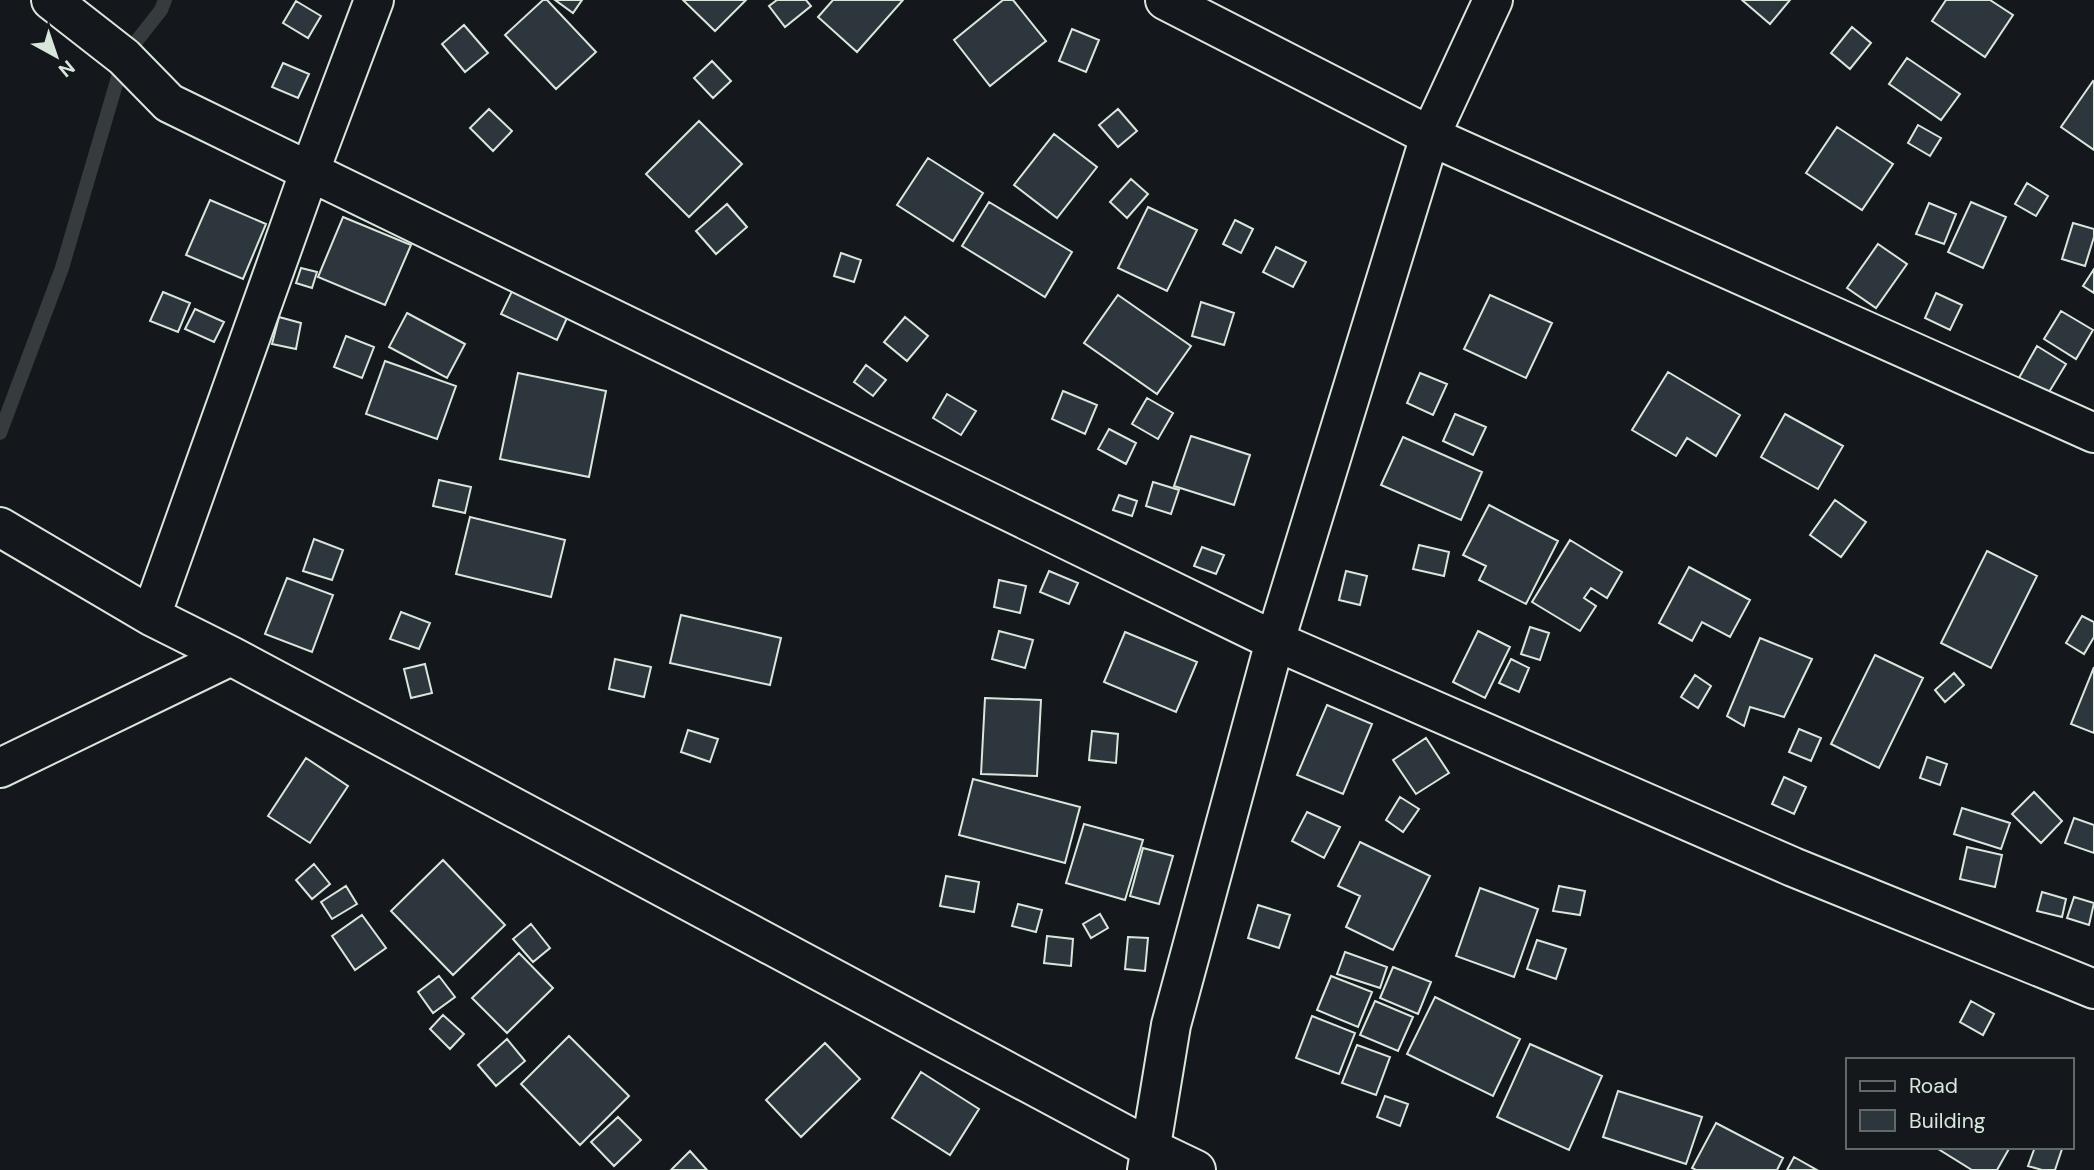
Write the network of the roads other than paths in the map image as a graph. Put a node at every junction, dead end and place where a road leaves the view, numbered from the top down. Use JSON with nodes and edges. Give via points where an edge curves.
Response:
{"nodes":[{"id":1,"x":51,"y":0,"type":"edge"},
{"id":2,"x":374,"y":0,"type":"edge"},
{"id":3,"x":1165,"y":0,"type":"edge"},
{"id":4,"x":1493,"y":0,"type":"edge"},
{"id":5,"x":1430,"y":136,"type":"junction"},
{"id":6,"x":309,"y":173,"type":"junction"},
{"id":7,"x":2094,"y":433,"type":"edge"},
{"id":8,"x":0,"y":527,"type":"edge"},
{"id":9,"x":150,"y":616,"type":"junction"},
{"id":10,"x":1275,"y":641,"type":"junction"},
{"id":11,"x":231,"y":656,"type":"junction"},
{"id":12,"x":0,"y":768,"type":"edge"},
{"id":13,"x":2094,"y":989,"type":"edge"},
{"id":14,"x":1148,"y":1159,"type":"edge"},
{"id":15,"x":1196,"y":1170,"type":"edge"}],
"edges":[{"from":1,"to":6,"type":"street","via":[[124,57],[169,103]]},
{"from":2,"to":6,"type":"street"},
{"from":3,"to":5,"type":"street"},
{"from":4,"to":5,"type":"street"},
{"from":5,"to":7,"type":"street"},
{"from":5,"to":10,"type":"street"},
{"from":6,"to":9,"type":"street"},
{"from":6,"to":10,"type":"street"},
{"from":8,"to":9,"type":"street"},
{"from":9,"to":11,"type":"street"},
{"from":10,"to":13,"type":"street","via":[[1793,867]]},
{"from":10,"to":14,"type":"street","via":[[1171,1025]]},
{"from":11,"to":12,"type":"street"},
{"from":11,"to":14,"type":"street"},
{"from":14,"to":15,"type":"street"}]}
